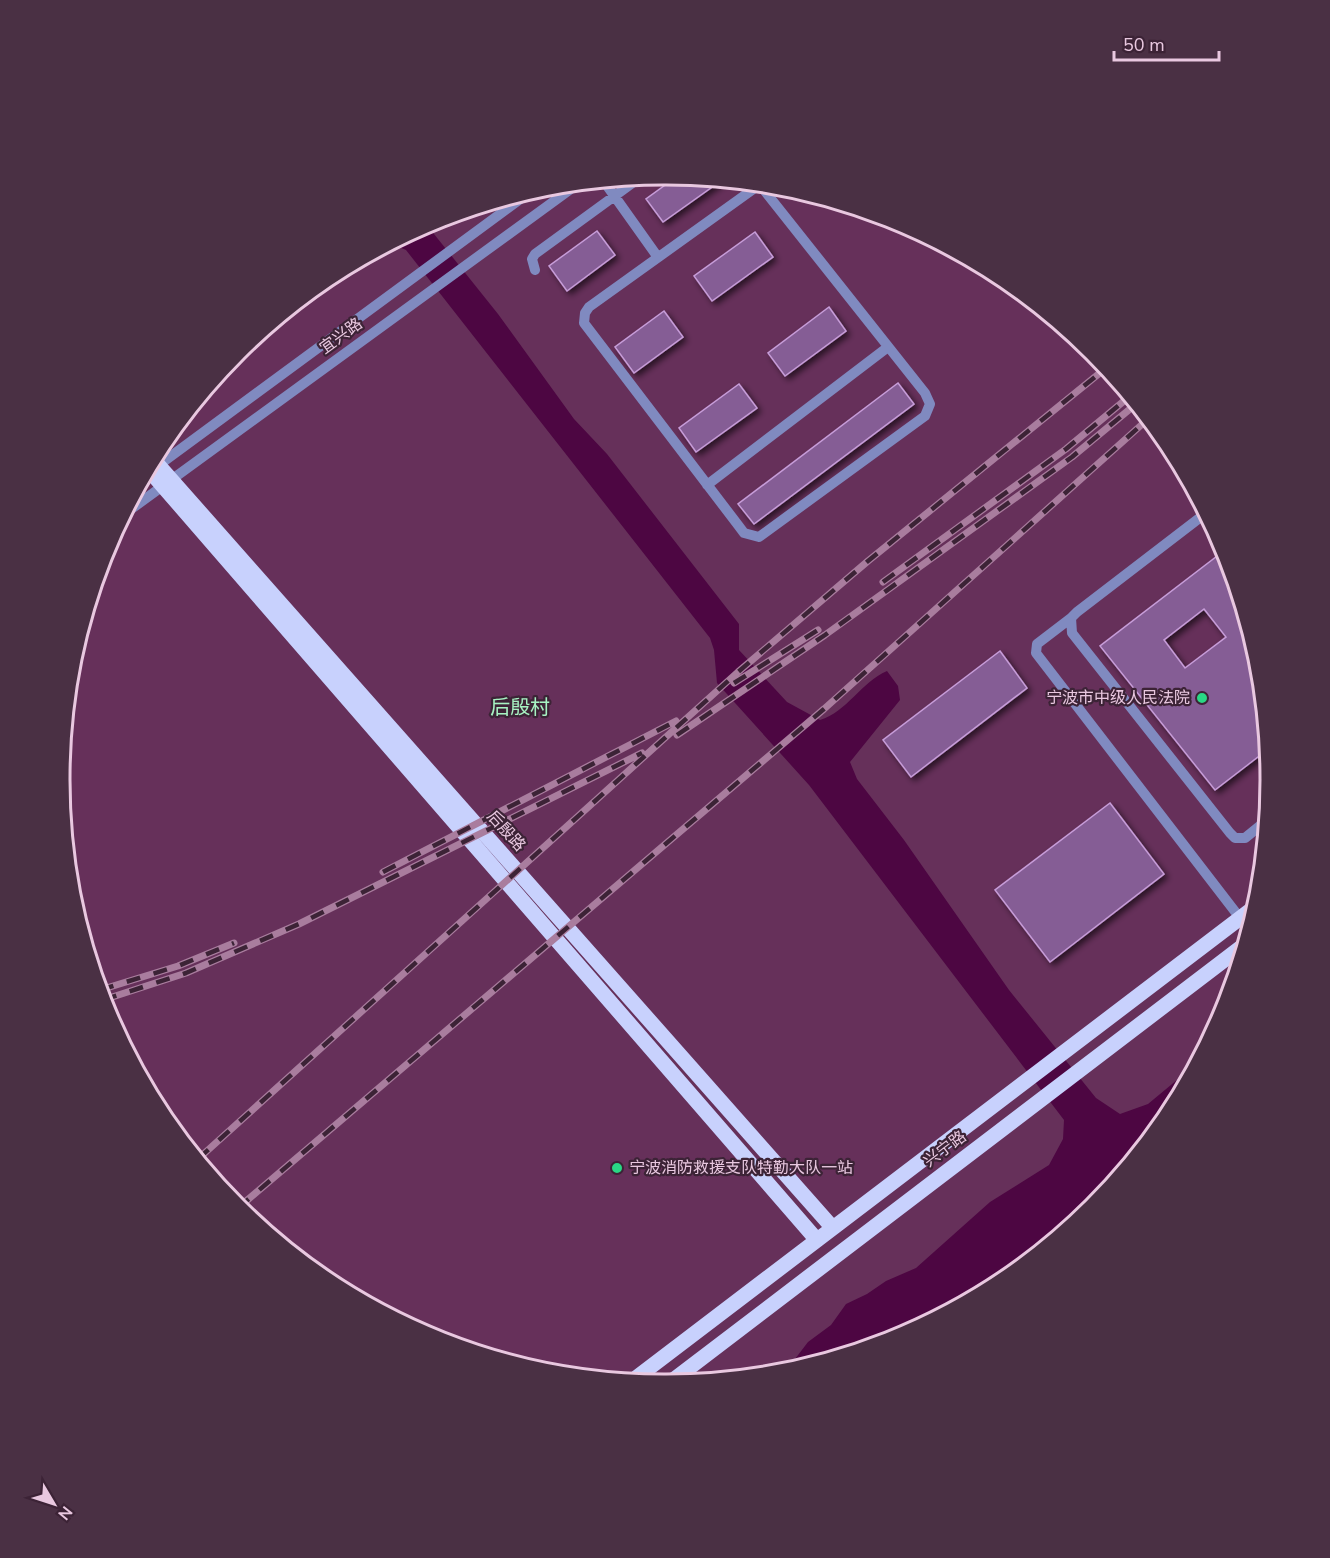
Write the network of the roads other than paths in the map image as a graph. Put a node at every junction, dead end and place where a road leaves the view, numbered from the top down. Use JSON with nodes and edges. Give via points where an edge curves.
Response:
{"nodes":[{"id":1,"x":629,"y":186,"type":"edge"},
{"id":2,"x":609,"y":188,"type":"edge"},
{"id":3,"x":749,"y":191,"type":"edge"},
{"id":4,"x":564,"y":194,"type":"edge"},
{"id":5,"x":767,"y":194,"type":"edge"},
{"id":6,"x":616,"y":196,"type":"junction"},
{"id":7,"x":513,"y":204,"type":"edge"},
{"id":8,"x":657,"y":256,"type":"junction"},
{"id":9,"x":535,"y":270,"type":"dead end"},
{"id":10,"x":888,"y":347,"type":"junction"},
{"id":11,"x":166,"y":457,"type":"edge"},
{"id":12,"x":156,"y":473,"type":"edge"},
{"id":13,"x":166,"y":483,"type":"junction"},
{"id":14,"x":707,"y":485,"type":"junction"},
{"id":15,"x":139,"y":503,"type":"edge"},
{"id":16,"x":1199,"y":518,"type":"edge"},
{"id":17,"x":1071,"y":618,"type":"junction"},
{"id":18,"x":1257,"y":828,"type":"edge"},
{"id":19,"x":1243,"y":916,"type":"edge"},
{"id":20,"x":1240,"y":918,"type":"junction"},
{"id":21,"x":1233,"y":953,"type":"edge"},
{"id":22,"x":832,"y":1227,"type":"junction"},
{"id":23,"x":816,"y":1239,"type":"junction"},
{"id":24,"x":643,"y":1373,"type":"edge"},
{"id":25,"x":682,"y":1373,"type":"edge"}],
"edges":[{"from":1,"to":6,"type":"street"},
{"from":2,"to":6,"type":"street"},
{"from":3,"to":8,"type":"street"},
{"from":4,"to":13,"type":"street","name":"宜兴路"},
{"from":5,"to":10,"type":"street"},
{"from":6,"to":8,"type":"street"},
{"from":6,"to":9,"type":"street","via":[[535,254]]},
{"from":7,"to":11,"type":"street","name":"宜兴路"},
{"from":8,"to":14,"type":"street","via":[[589,307],[584,323]]},
{"from":10,"to":14,"type":"street"},
{"from":10,"to":14,"type":"street","via":[[925,393],[930,404],[925,416],[759,537],[744,533]]},
{"from":12,"to":13,"type":"main road","name":"后殷路"},
{"from":13,"to":15,"type":"street","name":"宜兴路"},
{"from":13,"to":22,"type":"main road","name":"后殷路"},
{"from":13,"to":23,"type":"main road","name":"后殷路"},
{"from":16,"to":17,"type":"street"},
{"from":17,"to":18,"type":"street","via":[[1077,642],[1230,833],[1235,838],[1245,838]]},
{"from":17,"to":20,"type":"street","via":[[1037,644],[1036,653]]},
{"from":19,"to":20,"type":"main road"},
{"from":20,"to":22,"type":"main road"},
{"from":21,"to":25,"type":"main road","name":"兴宁路"},
{"from":22,"to":23,"type":"main road"},
{"from":23,"to":24,"type":"main road"}]}
